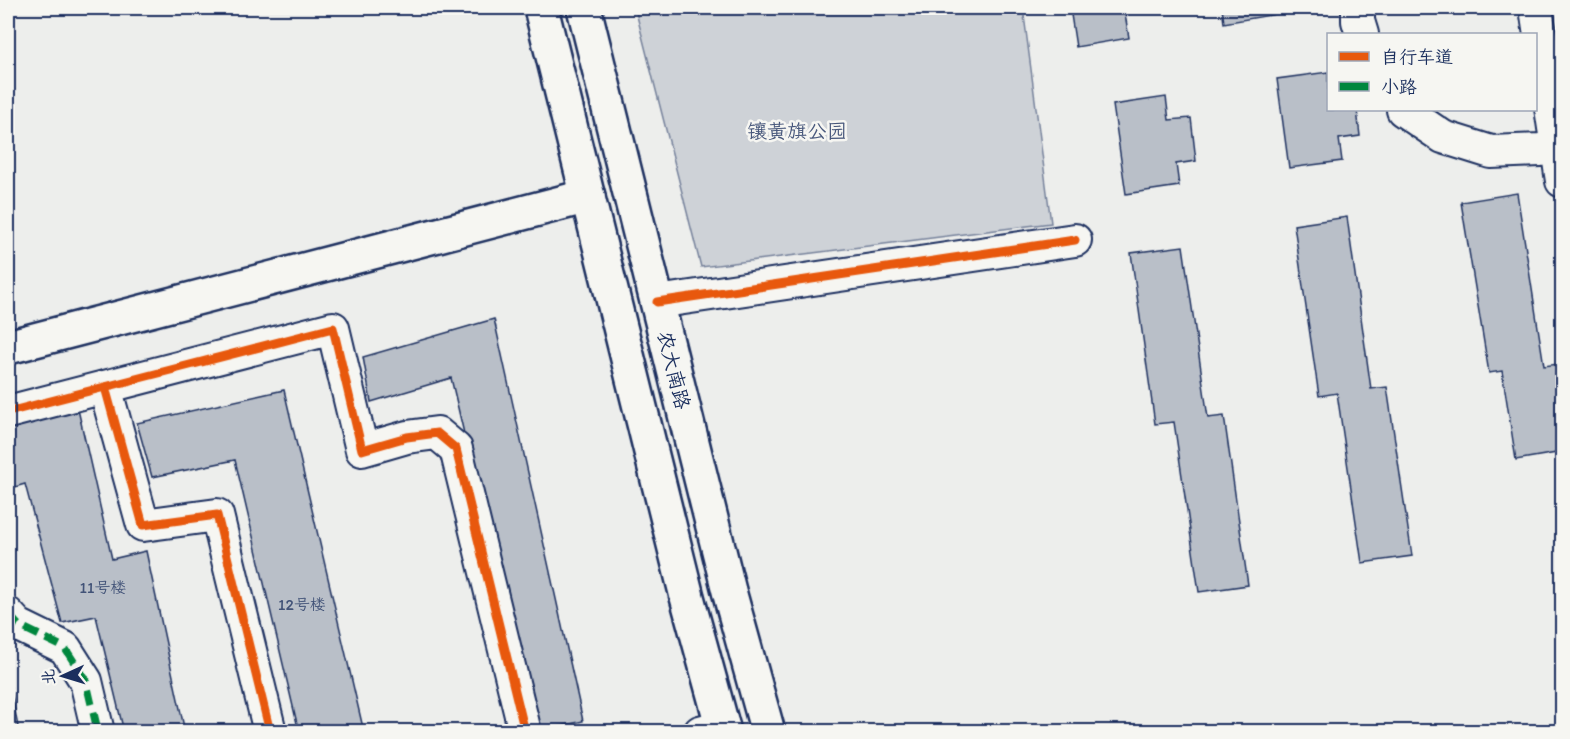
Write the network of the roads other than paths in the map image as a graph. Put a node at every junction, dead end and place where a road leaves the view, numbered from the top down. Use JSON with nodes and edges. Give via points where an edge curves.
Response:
{"nodes":[{"id":1,"x":541,"y":8,"type":"edge"},
{"id":2,"x":584,"y":8,"type":"edge"},
{"id":3,"x":1358,"y":8,"type":"edge"},
{"id":4,"x":1536,"y":8,"type":"edge"},
{"id":5,"x":1362,"y":33,"type":"edge"},
{"id":6,"x":1404,"y":111,"type":"edge"},
{"id":7,"x":1558,"y":147,"type":"junction"},
{"id":8,"x":1563,"y":181,"type":"edge"},
{"id":9,"x":588,"y":196,"type":"junction"},
{"id":10,"x":1075,"y":240,"type":"dead end"},
{"id":11,"x":657,"y":302,"type":"junction"},
{"id":12,"x":8,"y":347,"type":"edge"},
{"id":13,"x":105,"y":387,"type":"junction"},
{"id":14,"x":8,"y":412,"type":"edge"},
{"id":15,"x":8,"y":614,"type":"edge"},
{"id":16,"x":716,"y":730,"type":"edge"},
{"id":17,"x":98,"y":732,"type":"edge"},
{"id":18,"x":270,"y":732,"type":"edge"},
{"id":19,"x":525,"y":732,"type":"edge"},
{"id":20,"x":768,"y":732,"type":"edge"}],
"edges":[{"from":1,"to":9,"type":"main road"},
{"from":2,"to":11,"type":"main road","name":"农大南路"},
{"from":3,"to":5,"type":"street"},
{"from":4,"to":7,"type":"street"},
{"from":6,"to":7,"type":"street","via":[[1443,138],[1491,152]]},
{"from":7,"to":8,"type":"street"},
{"from":9,"to":12,"type":"main road"},
{"from":9,"to":16,"type":"main road"},
{"from":10,"to":11,"type":"street"},
{"from":11,"to":20,"type":"main road","name":"农大南路"},
{"from":13,"to":14,"type":"street"},
{"from":13,"to":18,"type":"street","via":[[143,525],[218,515]]},
{"from":13,"to":19,"type":"street","via":[[333,328],[362,450],[437,433],[456,449]]},
{"from":15,"to":17,"type":"street","via":[[18,625],[64,648],[86,681]]}]}
